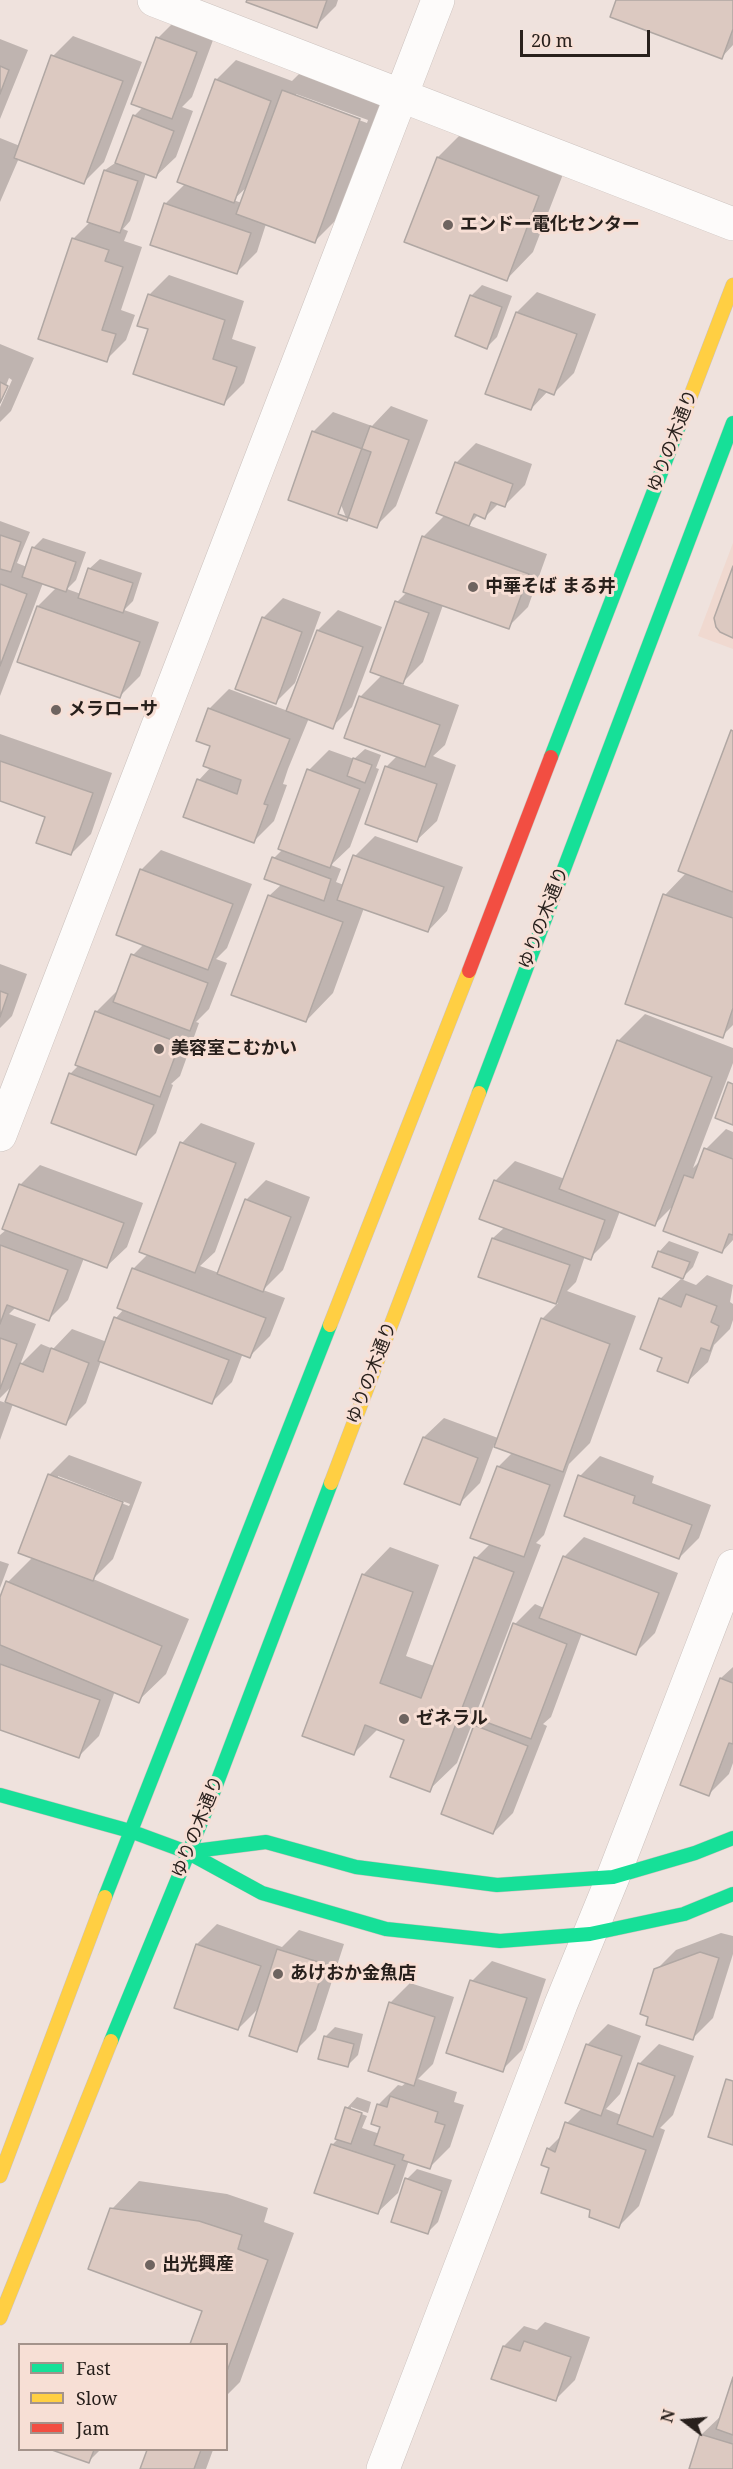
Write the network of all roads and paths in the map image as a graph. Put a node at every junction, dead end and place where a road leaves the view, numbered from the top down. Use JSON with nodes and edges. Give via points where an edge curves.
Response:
{"nodes":[{"id":1,"x":154,"y":0,"type":"edge"},
{"id":2,"x":438,"y":0,"type":"edge"},
{"id":3,"x":401,"y":97,"type":"junction"},
{"id":4,"x":733,"y":224,"type":"edge"},
{"id":5,"x":733,"y":285,"type":"edge"},
{"id":6,"x":733,"y":423,"type":"edge"},
{"id":7,"x":9,"y":1082,"type":"edge"},
{"id":8,"x":0,"y":1135,"type":"edge"},
{"id":9,"x":733,"y":1566,"type":"edge"},
{"id":10,"x":0,"y":1796,"type":"edge"},
{"id":11,"x":130,"y":1831,"type":"junction"},
{"id":12,"x":733,"y":1838,"type":"edge"},
{"id":13,"x":187,"y":1852,"type":"junction"},
{"id":14,"x":613,"y":1877,"type":"junction"},
{"id":15,"x":733,"y":1894,"type":"edge"},
{"id":16,"x":590,"y":1934,"type":"junction"},
{"id":17,"x":0,"y":2176,"type":"edge"},
{"id":18,"x":0,"y":2318,"type":"edge"},
{"id":19,"x":383,"y":2469,"type":"edge"}],
"edges":[{"from":1,"to":3,"type":"street"},
{"from":2,"to":3,"type":"street"},
{"from":3,"to":4,"type":"street"},
{"from":3,"to":7,"type":"street"},
{"from":5,"to":11,"type":"street","name":"ゆりの木通り","via":[[418,1105]]},
{"from":6,"to":13,"type":"street","name":"ゆりの木通り"},
{"from":7,"to":8,"type":"street"},
{"from":9,"to":14,"type":"street"},
{"from":10,"to":11,"type":"street"},
{"from":11,"to":13,"type":"street"},
{"from":11,"to":17,"type":"street","name":"ゆりの木通り"},
{"from":12,"to":14,"type":"street"},
{"from":13,"to":14,"type":"street","via":[[266,1842],[356,1867],[497,1885]]},
{"from":13,"to":16,"type":"street","via":[[262,1893],[386,1929],[500,1941]]},
{"from":13,"to":18,"type":"street","name":"ゆりの木通り"},
{"from":14,"to":16,"type":"street"},
{"from":15,"to":16,"type":"street","via":[[684,1914]]},
{"from":16,"to":19,"type":"street"}]}
